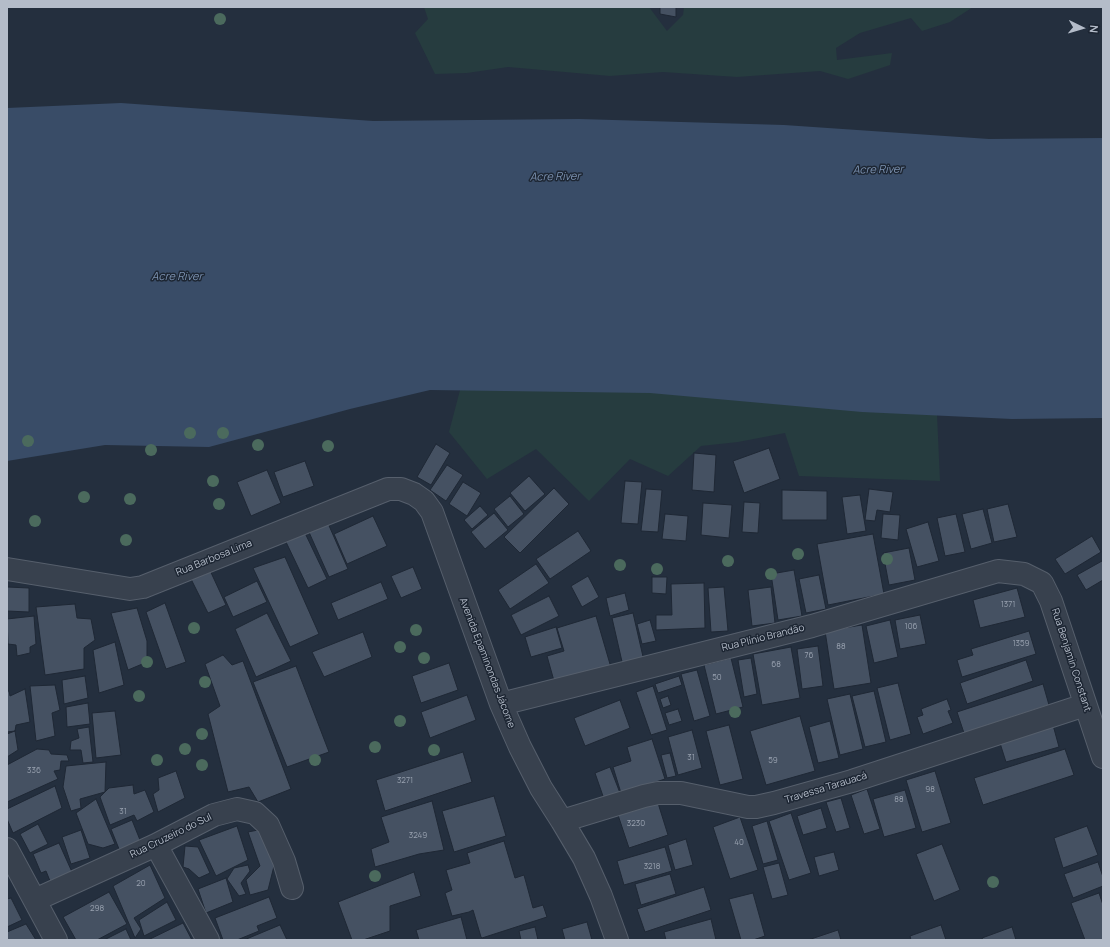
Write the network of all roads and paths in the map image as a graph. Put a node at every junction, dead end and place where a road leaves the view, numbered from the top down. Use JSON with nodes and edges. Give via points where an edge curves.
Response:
{"nodes":[{"id":1,"x":414,"y":494,"type":"joint"},
{"id":2,"x":7,"y":569,"type":"edge"},
{"id":3,"x":1024,"y":574,"type":"joint"},
{"id":4,"x":501,"y":704,"type":"junction"},
{"id":5,"x":1085,"y":705,"type":"junction"},
{"id":6,"x":1103,"y":757,"type":"edge"},
{"id":7,"x":562,"y":821,"type":"junction"},
{"id":8,"x":156,"y":845,"type":"junction"},
{"id":9,"x":7,"y":849,"type":"edge"},
{"id":10,"x":292,"y":888,"type":"dead end"},
{"id":11,"x":35,"y":900,"type":"junction"},
{"id":12,"x":56,"y":940,"type":"edge"},
{"id":13,"x":208,"y":940,"type":"edge"},
{"id":14,"x":617,"y":940,"type":"edge"}],
"edges":[{"from":1,"to":2,"type":"street","name":"Rua Barbosa Lima","via":[[401,489],[388,489],[143,587],[130,589]]},
{"from":1,"to":4,"type":"street","name":"Avenida Epaminondas Jácome","via":[[424,501],[432,512]]},
{"from":3,"to":4,"type":"street","name":"Rua Plínio Brandão","via":[[998,571],[812,626]]},
{"from":3,"to":5,"type":"street","name":"Rua Benjamin Constant","via":[[1042,583],[1051,601]]},
{"from":4,"to":7,"type":"street","name":"Avenida Epaminondas Jácome","via":[[541,788]]},
{"from":5,"to":6,"type":"street","name":"Rua Benjamin Constant"},
{"from":5,"to":7,"type":"street","name":"Travessa Tarauacá","via":[[852,781],[756,807],[681,793],[658,793]]},
{"from":7,"to":14,"type":"street","name":"Avenida Epaminondas Jácome","via":[[587,865]]},
{"from":8,"to":10,"type":"street","name":"Rua Cruzeiro do Sul","via":[[214,814],[237,809],[255,813],[268,824]]},
{"from":8,"to":11,"type":"street","name":"Rua Cruzeiro do Sul"},
{"from":8,"to":13,"type":"street"},
{"from":9,"to":11,"type":"street"},
{"from":11,"to":12,"type":"street"}]}
